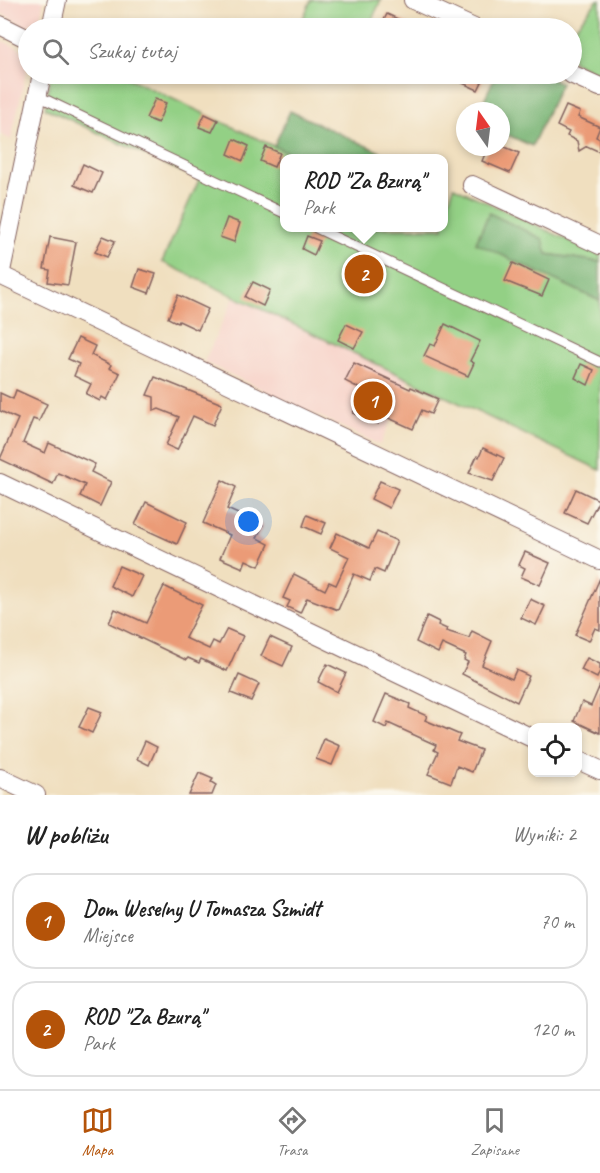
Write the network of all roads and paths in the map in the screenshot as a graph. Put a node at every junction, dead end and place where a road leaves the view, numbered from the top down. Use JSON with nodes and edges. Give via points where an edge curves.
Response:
{"nodes":[{"id":1,"x":57,"y":0,"type":"edge"},
{"id":2,"x":413,"y":0,"type":"edge"},
{"id":3,"x":53,"y":18,"type":"edge"},
{"id":4,"x":452,"y":18,"type":"edge"},
{"id":5,"x":0,"y":25,"type":"edge"},
{"id":6,"x":18,"y":34,"type":"edge"},
{"id":7,"x":582,"y":79,"type":"edge"},
{"id":8,"x":40,"y":84,"type":"edge"},
{"id":9,"x":600,"y":87,"type":"edge"},
{"id":10,"x":38,"y":96,"type":"junction"},
{"id":11,"x":472,"y":185,"type":"dead end"},
{"id":12,"x":280,"y":211,"type":"edge"},
{"id":13,"x":324,"y":232,"type":"edge"},
{"id":14,"x":600,"y":245,"type":"edge"},
{"id":15,"x":0,"y":275,"type":"edge"},
{"id":16,"x":600,"y":362,"type":"edge"},
{"id":17,"x":0,"y":483,"type":"edge"},
{"id":18,"x":600,"y":560,"type":"edge"},
{"id":19,"x":528,"y":736,"type":"edge"},
{"id":20,"x":582,"y":762,"type":"edge"},
{"id":21,"x":600,"y":770,"type":"edge"},
{"id":22,"x":0,"y":778,"type":"edge"},
{"id":23,"x":36,"y":795,"type":"edge"}],
"edges":[{"from":1,"to":3,"type":"street"},
{"from":2,"to":4,"type":"street"},
{"from":5,"to":6,"type":"street"},
{"from":7,"to":9,"type":"street"},
{"from":8,"to":10,"type":"street"},
{"from":10,"to":12,"type":"lane"},
{"from":10,"to":15,"type":"street"},
{"from":11,"to":14,"type":"street"},
{"from":13,"to":16,"type":"lane"},
{"from":15,"to":18,"type":"street"},
{"from":17,"to":19,"type":"street"},
{"from":20,"to":21,"type":"street"},
{"from":22,"to":23,"type":"street"}]}
